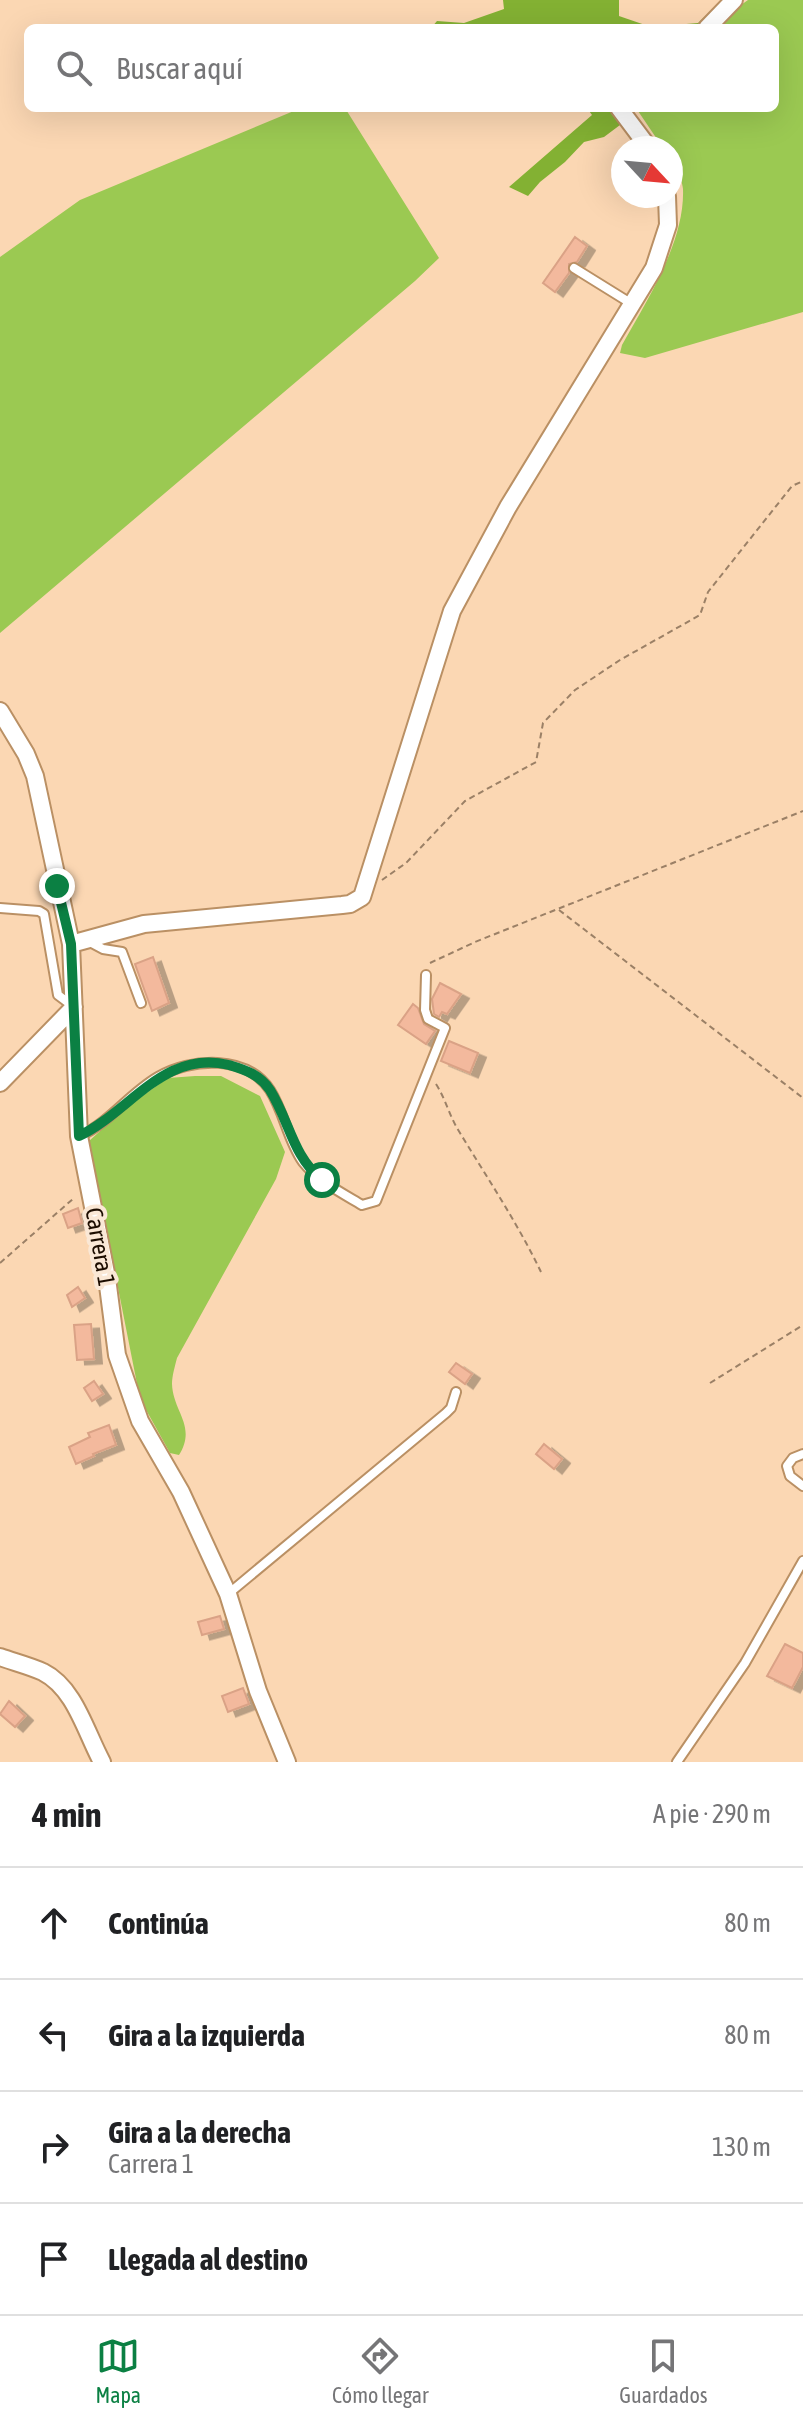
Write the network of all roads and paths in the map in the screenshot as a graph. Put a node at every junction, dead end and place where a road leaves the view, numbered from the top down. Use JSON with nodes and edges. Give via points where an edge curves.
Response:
{"nodes":[{"id":1,"x":734,"y":0,"type":"edge"},
{"id":2,"x":711,"y":24,"type":"edge"},
{"id":3,"x":622,"y":112,"type":"edge"},
{"id":4,"x":640,"y":136,"type":"edge"},
{"id":5,"x":667,"y":208,"type":"edge"},
{"id":6,"x":574,"y":268,"type":"dead end"},
{"id":7,"x":633,"y":305,"type":"junction"},
{"id":8,"x":803,"y":481,"type":"edge"},
{"id":9,"x":0,"y":711,"type":"edge"},
{"id":10,"x":803,"y":811,"type":"edge"},
{"id":11,"x":364,"y":893,"type":"junction"},
{"id":12,"x":0,"y":908,"type":"edge"},
{"id":13,"x":559,"y":909,"type":"junction"},
{"id":14,"x":78,"y":942,"type":"junction"},
{"id":15,"x":426,"y":975,"type":"joint"},
{"id":16,"x":141,"y":1003,"type":"dead end"},
{"id":17,"x":74,"y":1007,"type":"junction"},
{"id":18,"x":429,"y":1073,"type":"junction"},
{"id":19,"x":0,"y":1083,"type":"edge"},
{"id":20,"x":803,"y":1098,"type":"edge"},
{"id":21,"x":79,"y":1136,"type":"junction"},
{"id":22,"x":88,"y":1182,"type":"junction"},
{"id":23,"x":0,"y":1263,"type":"edge"},
{"id":24,"x":541,"y":1272,"type":"dead end"},
{"id":25,"x":803,"y":1325,"type":"edge"},
{"id":26,"x":710,"y":1383,"type":"dead end"},
{"id":27,"x":456,"y":1392,"type":"dead end"},
{"id":28,"x":803,"y":1454,"type":"edge"},
{"id":29,"x":803,"y":1486,"type":"edge"},
{"id":30,"x":803,"y":1561,"type":"edge"},
{"id":31,"x":228,"y":1594,"type":"junction"},
{"id":32,"x":0,"y":1657,"type":"edge"},
{"id":33,"x":102,"y":1762,"type":"edge"},
{"id":34,"x":287,"y":1762,"type":"edge"},
{"id":35,"x":677,"y":1762,"type":"edge"}],
"edges":[{"from":1,"to":2,"type":"street"},
{"from":3,"to":4,"type":"street"},
{"from":5,"to":7,"type":"street","via":[[668,225],[654,268]]},
{"from":6,"to":7,"type":"lane"},
{"from":7,"to":11,"type":"street","via":[[508,507],[452,611]]},
{"from":8,"to":11,"type":"path","via":[[792,486],[708,592],[700,615],[575,690],[543,723],[536,762],[465,801],[406,863]]},
{"from":9,"to":14,"type":"street","name":"Carrera 1","via":[[35,776]]},
{"from":10,"to":13,"type":"path"},
{"from":11,"to":14,"type":"street","via":[[350,904],[144,924]]},
{"from":12,"to":17,"type":"lane","via":[[44,914],[58,995]]},
{"from":13,"to":15,"type":"path","via":[[431,962]]},
{"from":13,"to":20,"type":"path"},
{"from":14,"to":16,"type":"lane","via":[[122,952]]},
{"from":14,"to":17,"type":"street","name":"Carrera 1"},
{"from":15,"to":18,"type":"lane","via":[[428,1019],[445,1028]]},
{"from":17,"to":19,"type":"street"},
{"from":17,"to":21,"type":"street","name":"Carrera 1"},
{"from":18,"to":21,"type":"lane","via":[[376,1201],[362,1205],[306,1165],[269,1089],[243,1069],[218,1063],[182,1067],[159,1077],[98,1127]]},
{"from":18,"to":24,"type":"path"},
{"from":21,"to":22,"type":"street","name":"Carrera 1"},
{"from":22,"to":23,"type":"path"},
{"from":22,"to":31,"type":"street","name":"Carrera 1","via":[[123,1375],[140,1421],[181,1492]]},
{"from":25,"to":26,"type":"path"},
{"from":27,"to":31,"type":"lane","via":[[446,1413]]},
{"from":28,"to":29,"type":"lane","via":[[787,1466]]},
{"from":30,"to":35,"type":"lane","via":[[745,1663]]},
{"from":31,"to":34,"type":"street","name":"Carrera 1"},
{"from":32,"to":33,"type":"street","via":[[44,1672],[55,1682],[77,1711]]}]}
